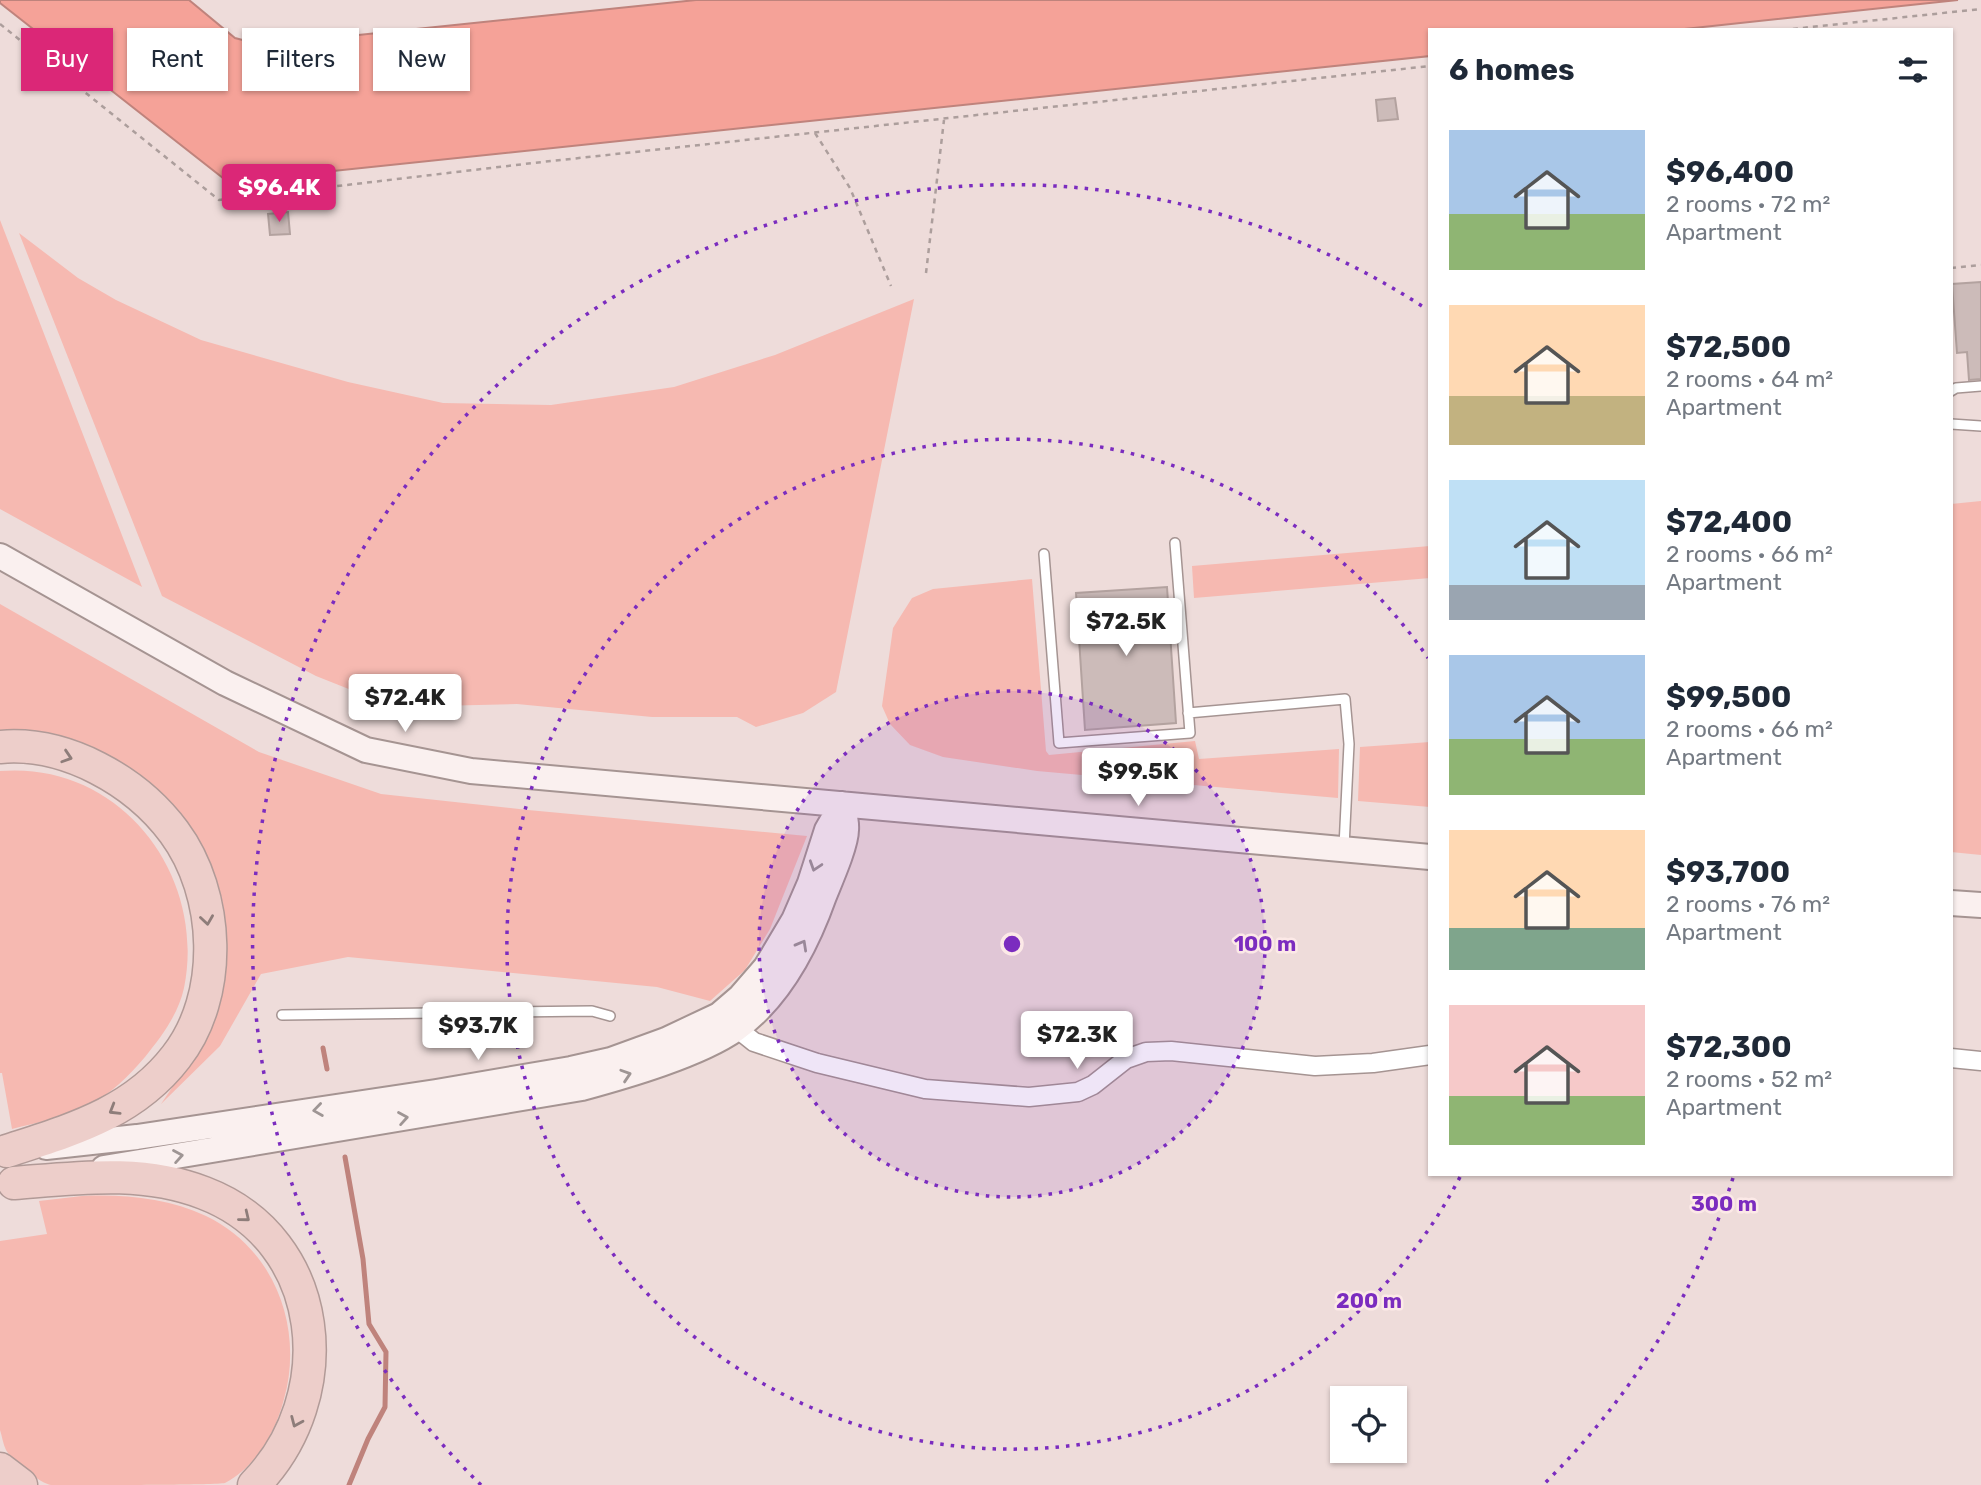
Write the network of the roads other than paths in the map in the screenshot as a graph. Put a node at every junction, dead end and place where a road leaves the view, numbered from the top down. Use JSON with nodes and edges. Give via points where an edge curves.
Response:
{"nodes":[{"id":1,"x":1981,"y":386,"type":"edge"},
{"id":2,"x":1953,"y":390,"type":"edge"},
{"id":3,"x":1953,"y":424,"type":"edge"},
{"id":4,"x":1981,"y":426,"type":"edge"},
{"id":5,"x":1175,"y":543,"type":"dead end"},
{"id":6,"x":1044,"y":554,"type":"dead end"},
{"id":7,"x":0,"y":556,"type":"edge"},
{"id":8,"x":1188,"y":713,"type":"junction"},
{"id":9,"x":0,"y":747,"type":"edge"},
{"id":10,"x":842,"y":804,"type":"junction"},
{"id":11,"x":1344,"y":849,"type":"junction"},
{"id":12,"x":1428,"y":857,"type":"edge"},
{"id":13,"x":1953,"y":903,"type":"edge"},
{"id":14,"x":1981,"y":905,"type":"edge"},
{"id":15,"x":282,"y":1015,"type":"dead end"},
{"id":16,"x":610,"y":1016,"type":"dead end"},
{"id":17,"x":728,"y":1022,"type":"junction"},
{"id":18,"x":1428,"y":1055,"type":"edge"},
{"id":19,"x":1953,"y":1058,"type":"edge"},
{"id":20,"x":1981,"y":1061,"type":"edge"},
{"id":21,"x":4,"y":1152,"type":"edge"},
{"id":22,"x":7,"y":1184,"type":"edge"},
{"id":23,"x":0,"y":1469,"type":"edge"},
{"id":24,"x":21,"y":1485,"type":"edge"},
{"id":25,"x":254,"y":1485,"type":"edge"}],
"edges":[{"from":1,"to":2,"type":"lane"},
{"from":3,"to":4,"type":"lane"},
{"from":5,"to":8,"type":"lane"},
{"from":6,"to":8,"type":"lane","via":[[1059,743],[1190,733]]},
{"from":7,"to":10,"type":"street","via":[[225,682],[366,750],[471,771]]},
{"from":8,"to":11,"type":"lane","via":[[1345,699],[1349,744]]},
{"from":9,"to":21,"type":"highway","one_way":true,"via":[[41,749],[101,770],[160,815],[176,834],[198,879],[210,950],[200,1012],[177,1056],[161,1074],[126,1103],[86,1125]]},
{"from":10,"to":11,"type":"street"},
{"from":10,"to":17,"type":"street","via":[[827,830],[788,932],[740,997]]},
{"from":11,"to":12,"type":"street"},
{"from":13,"to":14,"type":"street"},
{"from":15,"to":16,"type":"lane","via":[[592,1011]]},
{"from":17,"to":18,"type":"street","via":[[754,1042],[784,1054],[925,1089],[1029,1097],[1078,1092],[1126,1059],[1146,1052],[1315,1066]]},
{"from":17,"to":21,"type":"street","one_way":true,"via":[[571,1069],[165,1133]]},
{"from":22,"to":17,"type":"street","one_way":true,"via":[[582,1088],[681,1055]]},
{"from":19,"to":20,"type":"street"},
{"from":22,"to":25,"type":"highway","one_way":true,"via":[[100,1176],[155,1180],[228,1204],[268,1237],[294,1275],[302,1299],[310,1369],[297,1421],[272,1465]]},
{"from":23,"to":24,"type":"highway"}]}
